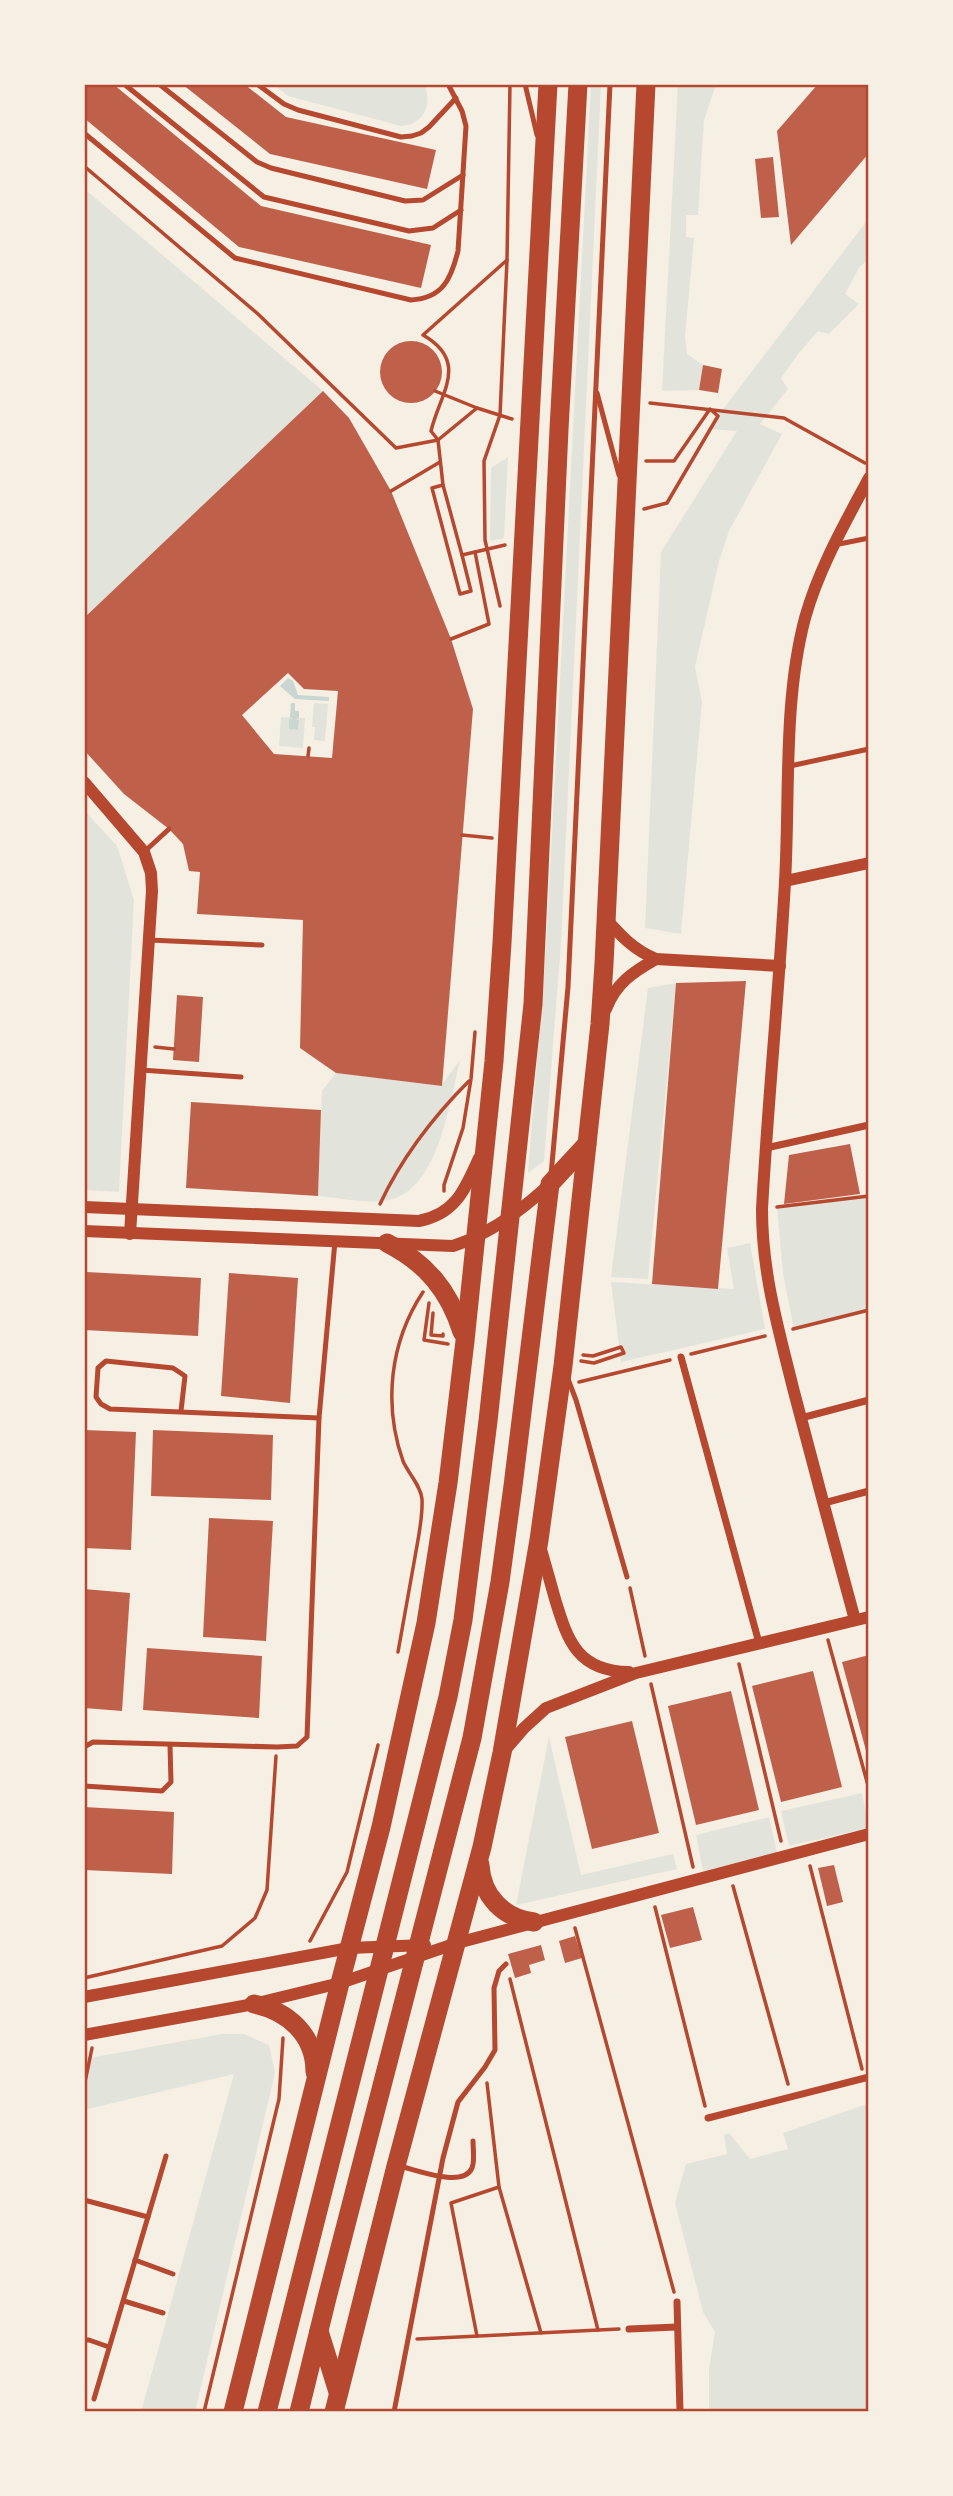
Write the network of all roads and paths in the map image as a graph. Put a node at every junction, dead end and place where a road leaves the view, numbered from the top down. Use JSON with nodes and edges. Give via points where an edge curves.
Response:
{"nodes":[{"id":1,"x":124,"y":84,"type":"edge"},
{"id":2,"x":159,"y":84,"type":"edge"},
{"id":3,"x":257,"y":84,"type":"edge"},
{"id":4,"x":448,"y":84,"type":"edge"},
{"id":5,"x":510,"y":84,"type":"edge"},
{"id":6,"x":525,"y":84,"type":"edge"},
{"id":7,"x":548,"y":84,"type":"edge"},
{"id":8,"x":578,"y":84,"type":"edge"},
{"id":9,"x":610,"y":84,"type":"edge"},
{"id":10,"x":646,"y":84,"type":"edge"},
{"id":11,"x":456,"y":98,"type":"junction"},
{"id":12,"x":84,"y":133,"type":"edge"},
{"id":13,"x":544,"y":162,"type":"junction"},
{"id":14,"x":84,"y":166,"type":"edge"},
{"id":15,"x":463,"y":175,"type":"junction"},
{"id":16,"x":461,"y":210,"type":"junction"},
{"id":17,"x":507,"y":260,"type":"junction"},
{"id":18,"x":595,"y":387,"type":"junction"},
{"id":19,"x":435,"y":391,"type":"dead end"},
{"id":20,"x":445,"y":395,"type":"junction"},
{"id":21,"x":631,"y":400,"type":"junction"},
{"id":22,"x":477,"y":408,"type":"junction"},
{"id":23,"x":500,"y":415,"type":"junction"},
{"id":24,"x":531,"y":426,"type":"junction"},
{"id":25,"x":438,"y":440,"type":"junction"},
{"id":26,"x":628,"y":460,"type":"junction"},
{"id":27,"x":674,"y":461,"type":"dead end"},
{"id":28,"x":441,"y":462,"type":"junction"},
{"id":29,"x":869,"y":465,"type":"edge"},
{"id":30,"x":869,"y":478,"type":"edge"},
{"id":31,"x":443,"y":485,"type":"junction"},
{"id":32,"x":391,"y":491,"type":"dead end"},
{"id":33,"x":626,"y":498,"type":"junction"},
{"id":34,"x":869,"y":538,"type":"edge"},
{"id":35,"x":832,"y":546,"type":"junction"},
{"id":36,"x":475,"y":552,"type":"dead end"},
{"id":37,"x":462,"y":555,"type":"junction"},
{"id":38,"x":500,"y":608,"type":"dead end"},
{"id":39,"x":309,"y":748,"type":"dead end"},
{"id":40,"x":869,"y":749,"type":"edge"},
{"id":41,"x":307,"y":756,"type":"dead end"},
{"id":42,"x":790,"y":766,"type":"junction"},
{"id":43,"x":84,"y":782,"type":"edge"},
{"id":44,"x":169,"y":829,"type":"dead end"},
{"id":45,"x":462,"y":835,"type":"dead end"},
{"id":46,"x":492,"y":838,"type":"dead end"},
{"id":47,"x":144,"y":852,"type":"junction"},
{"id":48,"x":869,"y":863,"type":"edge"},
{"id":49,"x":785,"y":881,"type":"junction"},
{"id":50,"x":606,"y":919,"type":"junction"},
{"id":51,"x":149,"y":940,"type":"junction"},
{"id":52,"x":262,"y":945,"type":"dead end"},
{"id":53,"x":656,"y":958,"type":"junction"},
{"id":54,"x":780,"y":966,"type":"junction"},
{"id":55,"x":600,"y":1024,"type":"junction"},
{"id":56,"x":476,"y":1026,"type":"dead end"},
{"id":57,"x":141,"y":1070,"type":"junction"},
{"id":58,"x":241,"y":1077,"type":"dead end"},
{"id":59,"x":471,"y":1079,"type":"junction"},
{"id":60,"x":869,"y":1125,"type":"edge"},
{"id":61,"x":587,"y":1144,"type":"junction"},
{"id":62,"x":485,"y":1145,"type":"junction"},
{"id":63,"x":765,"y":1149,"type":"junction"},
{"id":64,"x":550,"y":1184,"type":"junction"},
{"id":65,"x":869,"y":1196,"type":"edge"},
{"id":66,"x":84,"y":1206,"type":"edge"},
{"id":67,"x":378,"y":1209,"type":"dead end"},
{"id":68,"x":450,"y":1209,"type":"junction"},
{"id":69,"x":762,"y":1209,"type":"junction"},
{"id":70,"x":132,"y":1210,"type":"junction"},
{"id":71,"x":511,"y":1215,"type":"junction"},
{"id":72,"x":84,"y":1231,"type":"edge"},
{"id":73,"x":130,"y":1234,"type":"junction"},
{"id":74,"x":474,"y":1239,"type":"junction"},
{"id":75,"x":335,"y":1241,"type":"junction"},
{"id":76,"x":387,"y":1243,"type":"junction"},
{"id":77,"x":436,"y":1279,"type":"junction"},
{"id":78,"x":869,"y":1310,"type":"edge"},
{"id":79,"x":779,"y":1333,"type":"junction"},
{"id":80,"x":465,"y":1341,"type":"junction"},
{"id":81,"x":681,"y":1357,"type":"junction"},
{"id":82,"x":563,"y":1366,"type":"junction"},
{"id":83,"x":577,"y":1383,"type":"dead end"},
{"id":84,"x":869,"y":1400,"type":"edge"},
{"id":85,"x":181,"y":1411,"type":"junction"},
{"id":86,"x":319,"y":1418,"type":"junction"},
{"id":87,"x":801,"y":1418,"type":"junction"},
{"id":88,"x":869,"y":1491,"type":"edge"},
{"id":89,"x":824,"y":1503,"type":"junction"},
{"id":90,"x":539,"y":1540,"type":"junction"},
{"id":91,"x":627,"y":1577,"type":"joint"},
{"id":92,"x":869,"y":1617,"type":"edge"},
{"id":93,"x":855,"y":1620,"type":"junction"},
{"id":94,"x":825,"y":1628,"type":"junction"},
{"id":95,"x":758,"y":1643,"type":"junction"},
{"id":96,"x":735,"y":1649,"type":"junction"},
{"id":97,"x":397,"y":1660,"type":"dead end"},
{"id":98,"x":642,"y":1671,"type":"junction"},
{"id":99,"x":379,"y":1740,"type":"dead end"},
{"id":100,"x":170,"y":1745,"type":"junction"},
{"id":101,"x":84,"y":1746,"type":"edge"},
{"id":102,"x":277,"y":1747,"type":"junction"},
{"id":103,"x":502,"y":1753,"type":"junction"},
{"id":104,"x":84,"y":1786,"type":"edge"},
{"id":105,"x":869,"y":1789,"type":"edge"},
{"id":106,"x":869,"y":1834,"type":"edge"},
{"id":107,"x":482,"y":1847,"type":"junction"},
{"id":108,"x":806,"y":1850,"type":"junction"},
{"id":109,"x":784,"y":1856,"type":"junction"},
{"id":110,"x":729,"y":1871,"type":"junction"},
{"id":111,"x":695,"y":1880,"type":"junction"},
{"id":112,"x":651,"y":1891,"type":"junction"},
{"id":113,"x":571,"y":1913,"type":"junction"},
{"id":114,"x":534,"y":1922,"type":"junction"},
{"id":115,"x":457,"y":1943,"type":"junction"},
{"id":116,"x":385,"y":1946,"type":"junction"},
{"id":117,"x":349,"y":1948,"type":"junction"},
{"id":118,"x":418,"y":1951,"type":"junction"},
{"id":119,"x":302,"y":1956,"type":"junction"},
{"id":120,"x":506,"y":1964,"type":"joint"},
{"id":121,"x":379,"y":1970,"type":"junction"},
{"id":122,"x":84,"y":1978,"type":"edge"},
{"id":123,"x":340,"y":1983,"type":"junction"},
{"id":124,"x":84,"y":1997,"type":"edge"},
{"id":125,"x":254,"y":2004,"type":"junction"},
{"id":126,"x":283,"y":2013,"type":"junction"},
{"id":127,"x":90,"y":2034,"type":"edge"},
{"id":128,"x":485,"y":2067,"type":"junction"},
{"id":129,"x":867,"y":2078,"type":"edge"},
{"id":130,"x":315,"y":2083,"type":"junction"},
{"id":131,"x":84,"y":2087,"type":"edge"},
{"id":132,"x":791,"y":2097,"type":"junction"},
{"id":133,"x":708,"y":2118,"type":"joint"},
{"id":134,"x":473,"y":2141,"type":"dead end"},
{"id":135,"x":166,"y":2155,"type":"dead end"},
{"id":136,"x":396,"y":2166,"type":"junction"},
{"id":137,"x":439,"y":2176,"type":"junction"},
{"id":138,"x":499,"y":2187,"type":"junction"},
{"id":139,"x":84,"y":2200,"type":"edge"},
{"id":140,"x":148,"y":2217,"type":"junction"},
{"id":141,"x":135,"y":2260,"type":"junction"},
{"id":142,"x":173,"y":2274,"type":"dead end"},
{"id":143,"x":124,"y":2301,"type":"junction"},
{"id":144,"x":677,"y":2301,"type":"joint"},
{"id":145,"x":163,"y":2313,"type":"dead end"},
{"id":146,"x":677,"y":2327,"type":"junction"},
{"id":147,"x":628,"y":2329,"type":"joint"},
{"id":148,"x":598,"y":2330,"type":"junction"},
{"id":149,"x":318,"y":2331,"type":"junction"},
{"id":150,"x":541,"y":2333,"type":"junction"},
{"id":151,"x":477,"y":2336,"type":"junction"},
{"id":152,"x":84,"y":2340,"type":"edge"},
{"id":153,"x":407,"y":2340,"type":"junction"},
{"id":154,"x":109,"y":2347,"type":"junction"},
{"id":155,"x":94,"y":2399,"type":"dead end"},
{"id":156,"x":336,"y":2402,"type":"edge"},
{"id":157,"x":204,"y":2412,"type":"edge"},
{"id":158,"x":233,"y":2412,"type":"edge"},
{"id":159,"x":267,"y":2412,"type":"edge"},
{"id":160,"x":299,"y":2412,"type":"edge"},
{"id":161,"x":394,"y":2412,"type":"edge"},
{"id":162,"x":680,"y":2412,"type":"edge"}],
"edges":[{"from":1,"to":16,"type":"lane","via":[[264,197],[409,231],[433,228]]},
{"from":2,"to":15,"type":"lane","via":[[271,168],[405,201],[423,200]]},
{"from":3,"to":11,"type":"lane","via":[[298,110],[401,137],[421,133]]},
{"from":4,"to":11,"type":"lane"},
{"from":5,"to":17,"type":"path"},
{"from":6,"to":13,"type":"lane"},
{"from":7,"to":13,"type":"highway"},
{"from":8,"to":71,"type":"highway","via":[[533,1004]]},
{"from":9,"to":18,"type":"lane"},
{"from":10,"to":21,"type":"highway"},
{"from":11,"to":15,"type":"lane","via":[[466,126]]},
{"from":12,"to":16,"type":"lane","via":[[234,258],[411,300],[424,300],[446,283],[457,251]]},
{"from":13,"to":24,"type":"highway"},
{"from":14,"to":25,"type":"path","via":[[258,314],[396,448]]},
{"from":15,"to":16,"type":"lane"},
{"from":17,"to":20,"type":"path","via":[[423,335],[442,351],[449,366]]},
{"from":17,"to":23,"type":"path"},
{"from":18,"to":33,"type":"lane"},
{"from":18,"to":64,"type":"lane","via":[[568,987]]},
{"from":19,"to":20,"type":"path"},
{"from":20,"to":22,"type":"path"},
{"from":20,"to":25,"type":"path","via":[[431,430]]},
{"from":21,"to":26,"type":"highway"},
{"from":21,"to":29,"type":"path","via":[[784,418]]},
{"from":22,"to":23,"type":"path"},
{"from":22,"to":25,"type":"path"},
{"from":23,"to":24,"type":"path"},
{"from":23,"to":38,"type":"path","via":[[484,461],[485,540]]},
{"from":24,"to":62,"type":"highway","via":[[502,943]]},
{"from":25,"to":28,"type":"path"},
{"from":26,"to":27,"type":"path"},
{"from":26,"to":33,"type":"highway"},
{"from":28,"to":31,"type":"path"},
{"from":28,"to":32,"type":"path"},
{"from":30,"to":35,"type":"street"},
{"from":31,"to":37,"type":"path"},
{"from":31,"to":37,"type":"path","via":[[432,488],[460,594],[471,591]]},
{"from":33,"to":50,"type":"highway"},
{"from":34,"to":35,"type":"lane"},
{"from":35,"to":42,"type":"street","via":[[798,650]]},
{"from":36,"to":37,"type":"path"},
{"from":39,"to":41,"type":"path"},
{"from":40,"to":42,"type":"lane"},
{"from":42,"to":49,"type":"street"},
{"from":43,"to":47,"type":"street"},
{"from":44,"to":47,"type":"lane"},
{"from":45,"to":46,"type":"path"},
{"from":47,"to":51,"type":"street","via":[[151,873]]},
{"from":48,"to":49,"type":"street"},
{"from":49,"to":54,"type":"street"},
{"from":50,"to":53,"type":"street","via":[[632,946]]},
{"from":50,"to":55,"type":"highway"},
{"from":51,"to":52,"type":"lane"},
{"from":51,"to":57,"type":"street"},
{"from":53,"to":54,"type":"street"},
{"from":53,"to":55,"type":"street","via":[[619,984]]},
{"from":54,"to":63,"type":"street"},
{"from":55,"to":61,"type":"highway"},
{"from":56,"to":59,"type":"path"},
{"from":57,"to":58,"type":"lane"},
{"from":57,"to":70,"type":"street"},
{"from":59,"to":67,"type":"path","via":[[415,1144]]},
{"from":59,"to":68,"type":"path","via":[[463,1128],[444,1185]]},
{"from":60,"to":63,"type":"street"},
{"from":61,"to":64,"type":"highway"},
{"from":61,"to":82,"type":"highway"},
{"from":62,"to":68,"type":"street","via":[[465,1189]]},
{"from":62,"to":74,"type":"highway"},
{"from":63,"to":69,"type":"street"},
{"from":64,"to":71,"type":"street"},
{"from":64,"to":118,"type":"highway","via":[[488,1651],[472,1738]]},
{"from":65,"to":69,"type":"path"},
{"from":66,"to":70,"type":"street"},
{"from":68,"to":70,"type":"street","via":[[419,1221]]},
{"from":69,"to":79,"type":"street","via":[[766,1275]]},
{"from":70,"to":73,"type":"street"},
{"from":71,"to":74,"type":"street"},
{"from":71,"to":116,"type":"highway","via":[[463,1620]]},
{"from":72,"to":73,"type":"street"},
{"from":73,"to":75,"type":"street"},
{"from":74,"to":76,"type":"street","via":[[453,1246]]},
{"from":74,"to":80,"type":"highway"},
{"from":75,"to":76,"type":"street"},
{"from":75,"to":86,"type":"lane"},
{"from":76,"to":77,"type":"highway"},
{"from":77,"to":80,"type":"highway"},
{"from":77,"to":97,"type":"path","via":[[426,1287],[408,1319],[393,1369],[392,1409],[404,1461],[422,1497]]},
{"from":78,"to":79,"type":"path"},
{"from":79,"to":81,"type":"path"},
{"from":79,"to":87,"type":"street"},
{"from":80,"to":117,"type":"highway","via":[[426,1623]]},
{"from":81,"to":83,"type":"path"},
{"from":81,"to":95,"type":"street"},
{"from":82,"to":90,"type":"highway"},
{"from":82,"to":91,"type":"lane"},
{"from":84,"to":87,"type":"street"},
{"from":85,"to":85,"type":"lane","via":[[186,1376],[181,1371],[106,1361],[98,1368],[96,1397],[110,1409]]},
{"from":85,"to":86,"type":"lane"},
{"from":86,"to":102,"type":"lane","via":[[307,1737],[297,1746]]},
{"from":87,"to":89,"type":"street"},
{"from":88,"to":89,"type":"street"},
{"from":89,"to":93,"type":"street"},
{"from":90,"to":98,"type":"street","via":[[561,1619],[580,1656],[613,1672]]},
{"from":90,"to":103,"type":"highway"},
{"from":91,"to":98,"type":"path"},
{"from":92,"to":93,"type":"street"},
{"from":93,"to":94,"type":"street"},
{"from":94,"to":95,"type":"street"},
{"from":94,"to":105,"type":"path"},
{"from":95,"to":96,"type":"street"},
{"from":96,"to":98,"type":"street"},
{"from":96,"to":109,"type":"path"},
{"from":98,"to":103,"type":"street","via":[[546,1708]]},
{"from":98,"to":111,"type":"path"},
{"from":99,"to":119,"type":"path","via":[[347,1872]]},
{"from":100,"to":101,"type":"lane","via":[[93,1742]]},
{"from":100,"to":102,"type":"lane"},
{"from":100,"to":104,"type":"lane","via":[[171,1782],[162,1791]]},
{"from":102,"to":122,"type":"path","via":[[267,1890],[254,1918],[222,1946]]},
{"from":103,"to":107,"type":"highway"},
{"from":106,"to":108,"type":"street"},
{"from":107,"to":114,"type":"highway","via":[[481,1875],[493,1901],[508,1913]]},
{"from":107,"to":115,"type":"highway"},
{"from":108,"to":109,"type":"street"},
{"from":108,"to":129,"type":"path"},
{"from":109,"to":110,"type":"street"},
{"from":110,"to":111,"type":"street"},
{"from":110,"to":132,"type":"path"},
{"from":111,"to":112,"type":"street"},
{"from":112,"to":113,"type":"street"},
{"from":112,"to":133,"type":"path"},
{"from":113,"to":114,"type":"street"},
{"from":113,"to":144,"type":"path"},
{"from":114,"to":115,"type":"street"},
{"from":115,"to":118,"type":"street"},
{"from":115,"to":136,"type":"highway"},
{"from":116,"to":117,"type":"street"},
{"from":116,"to":118,"type":"street"},
{"from":116,"to":121,"type":"highway"},
{"from":117,"to":119,"type":"street"},
{"from":117,"to":123,"type":"highway"},
{"from":118,"to":121,"type":"street"},
{"from":118,"to":149,"type":"highway"},
{"from":119,"to":124,"type":"street"},
{"from":120,"to":128,"type":"lane","via":[[494,1988],[495,2050]]},
{"from":120,"to":148,"type":"path"},
{"from":121,"to":123,"type":"street"},
{"from":121,"to":159,"type":"highway"},
{"from":123,"to":125,"type":"street"},
{"from":123,"to":130,"type":"highway"},
{"from":125,"to":126,"type":"highway"},
{"from":125,"to":127,"type":"street"},
{"from":126,"to":130,"type":"highway","via":[[309,2043]]},
{"from":126,"to":157,"type":"path","via":[[279,2099]]},
{"from":127,"to":131,"type":"path"},
{"from":128,"to":137,"type":"lane","via":[[458,2102]]},
{"from":128,"to":138,"type":"path"},
{"from":129,"to":132,"type":"street"},
{"from":130,"to":158,"type":"highway"},
{"from":132,"to":133,"type":"street"},
{"from":134,"to":137,"type":"lane","via":[[468,2174],[456,2179]]},
{"from":135,"to":140,"type":"lane"},
{"from":136,"to":137,"type":"lane"},
{"from":136,"to":156,"type":"highway"},
{"from":137,"to":153,"type":"lane"},
{"from":138,"to":150,"type":"path"},
{"from":138,"to":151,"type":"path","via":[[451,2203]]},
{"from":139,"to":140,"type":"lane"},
{"from":140,"to":141,"type":"lane"},
{"from":141,"to":142,"type":"lane"},
{"from":141,"to":143,"type":"lane"},
{"from":143,"to":145,"type":"lane"},
{"from":143,"to":154,"type":"lane"},
{"from":144,"to":146,"type":"street"},
{"from":146,"to":147,"type":"street"},
{"from":146,"to":162,"type":"street"},
{"from":147,"to":148,"type":"path"},
{"from":148,"to":150,"type":"path"},
{"from":149,"to":156,"type":"highway"},
{"from":149,"to":160,"type":"highway"},
{"from":150,"to":151,"type":"path"},
{"from":151,"to":153,"type":"path"},
{"from":152,"to":154,"type":"lane"},
{"from":153,"to":161,"type":"lane"},
{"from":154,"to":155,"type":"lane"}]}
